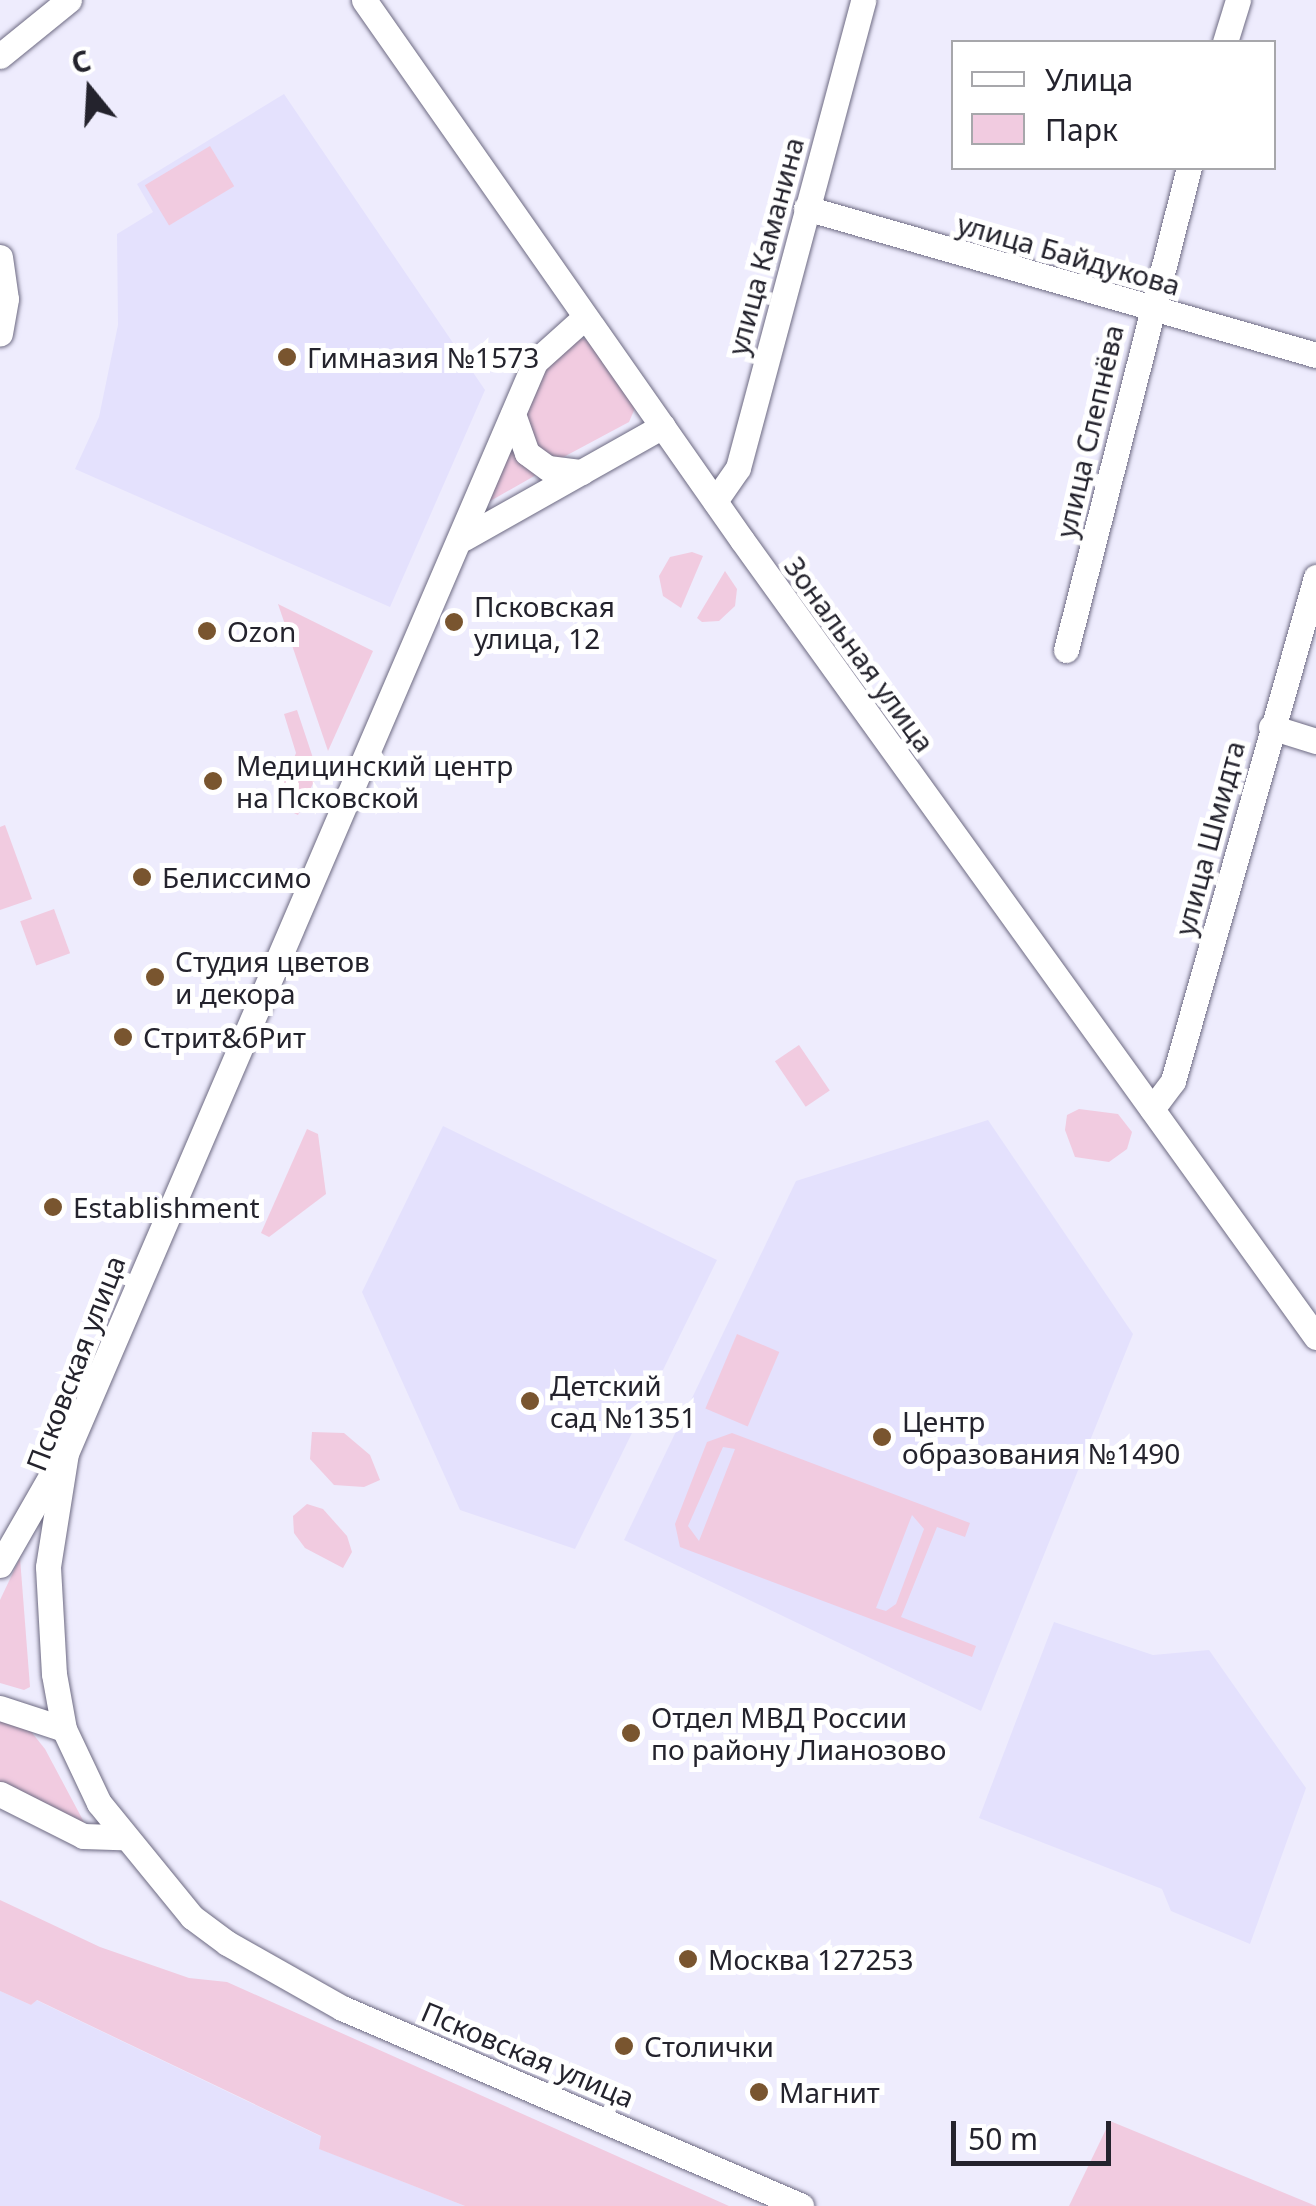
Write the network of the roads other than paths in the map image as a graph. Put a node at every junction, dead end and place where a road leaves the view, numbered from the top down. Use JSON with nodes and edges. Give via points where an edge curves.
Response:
{"nodes":[{"id":1,"x":68,"y":0,"type":"edge"},
{"id":2,"x":364,"y":0,"type":"edge"},
{"id":3,"x":863,"y":0,"type":"edge"},
{"id":4,"x":1238,"y":0,"type":"edge"},
{"id":5,"x":1227,"y":40,"type":"edge"},
{"id":6,"x":0,"y":56,"type":"edge"},
{"id":7,"x":1188,"y":170,"type":"edge"},
{"id":8,"x":806,"y":208,"type":"junction"},
{"id":9,"x":0,"y":258,"type":"edge"},
{"id":10,"x":1148,"y":310,"type":"junction"},
{"id":11,"x":585,"y":317,"type":"junction"},
{"id":12,"x":0,"y":332,"type":"edge"},
{"id":13,"x":1316,"y":354,"type":"edge"},
{"id":14,"x":513,"y":414,"type":"junction"},
{"id":15,"x":663,"y":426,"type":"junction"},
{"id":16,"x":582,"y":472,"type":"junction"},
{"id":17,"x":715,"y":502,"type":"junction"},
{"id":18,"x":464,"y":538,"type":"junction"},
{"id":19,"x":1316,"y":577,"type":"edge"},
{"id":20,"x":1066,"y":650,"type":"dead end"},
{"id":21,"x":1271,"y":728,"type":"junction"},
{"id":22,"x":1316,"y":741,"type":"edge"},
{"id":23,"x":1152,"y":1109,"type":"junction"},
{"id":24,"x":1316,"y":1337,"type":"edge"},
{"id":25,"x":66,"y":1452,"type":"junction"},
{"id":26,"x":0,"y":1565,"type":"edge"},
{"id":27,"x":0,"y":1708,"type":"edge"},
{"id":28,"x":64,"y":1729,"type":"junction"},
{"id":29,"x":0,"y":1794,"type":"edge"},
{"id":30,"x":122,"y":1837,"type":"junction"},
{"id":31,"x":801,"y":2206,"type":"edge"}],
"edges":[{"from":1,"to":6,"type":"street"},
{"from":2,"to":11,"type":"street","name":"Зональная улица"},
{"from":3,"to":8,"type":"street","name":"улица Каманина"},
{"from":4,"to":5,"type":"street"},
{"from":7,"to":10,"type":"street","name":"улица Слепнёва"},
{"from":8,"to":10,"type":"street","name":"улица Байдукова"},
{"from":8,"to":17,"type":"street","name":"улица Каманина","via":[[738,468]]},
{"from":9,"to":12,"type":"street","via":[[6,298]]},
{"from":10,"to":13,"type":"street","name":"улица Байдукова"},
{"from":10,"to":20,"type":"street","name":"улица Слепнёва"},
{"from":11,"to":14,"type":"street","name":"Псковская улица","via":[[546,347]]},
{"from":11,"to":15,"type":"street","name":"Зональная улица"},
{"from":14,"to":16,"type":"street","via":[[527,454],[548,468]]},
{"from":14,"to":18,"type":"street","name":"Псковская улица"},
{"from":15,"to":16,"type":"street"},
{"from":15,"to":17,"type":"street","name":"Зональная улица"},
{"from":16,"to":18,"type":"street"},
{"from":17,"to":23,"type":"street","name":"Зональная улица"},
{"from":18,"to":25,"type":"street","name":"Псковская улица"},
{"from":19,"to":21,"type":"street","name":"улица Шмидта"},
{"from":21,"to":22,"type":"street"},
{"from":21,"to":23,"type":"street","name":"улица Шмидта","via":[[1173,1081]]},
{"from":23,"to":24,"type":"street","name":"Зональная улица"},
{"from":25,"to":26,"type":"street"},
{"from":25,"to":28,"type":"street","name":"Псковская улица","via":[[48,1567]]},
{"from":27,"to":28,"type":"street"},
{"from":28,"to":30,"type":"street","name":"Псковская улица"},
{"from":29,"to":30,"type":"street","via":[[84,1836]]},
{"from":30,"to":31,"type":"street","name":"Псковская улица","via":[[192,1917],[264,1966],[342,2008]]}]}
